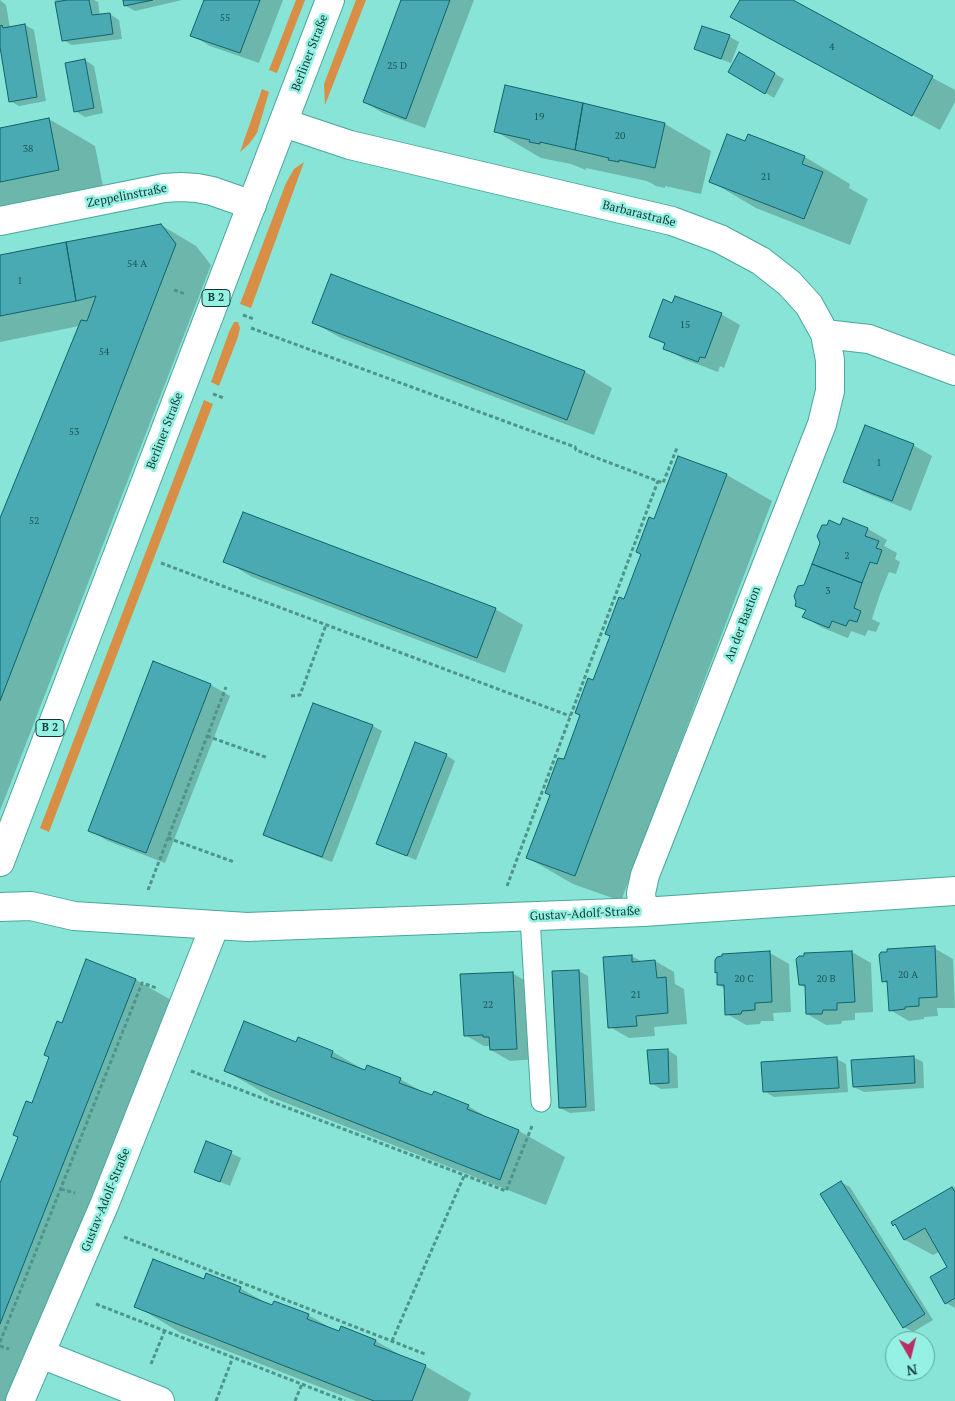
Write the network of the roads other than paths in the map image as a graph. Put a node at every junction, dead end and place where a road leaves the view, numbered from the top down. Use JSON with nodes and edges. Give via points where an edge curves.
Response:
{"nodes":[{"id":1,"x":330,"y":0,"type":"edge"},
{"id":2,"x":284,"y":123,"type":"junction"},
{"id":3,"x":252,"y":205,"type":"junction"},
{"id":4,"x":0,"y":221,"type":"edge"},
{"id":5,"x":824,"y":334,"type":"junction"},
{"id":6,"x":955,"y":372,"type":"edge"},
{"id":7,"x":0,"y":862,"type":"edge"},
{"id":8,"x":955,"y":891,"type":"edge"},
{"id":9,"x":0,"y":907,"type":"edge"},
{"id":10,"x":643,"y":912,"type":"junction"},
{"id":11,"x":530,"y":917,"type":"junction"},
{"id":12,"x":215,"y":925,"type":"junction"},
{"id":13,"x":541,"y":1102,"type":"road end"},
{"id":14,"x":41,"y":1354,"type":"junction"},
{"id":15,"x":149,"y":1397,"type":"edge"},
{"id":16,"x":20,"y":1401,"type":"edge"}],
"edges":[{"from":1,"to":2,"type":"street","name":"Berliner Straße","number":"B 2"},
{"from":2,"to":3,"type":"street","name":"Berliner Straße","number":"B 2"},
{"from":2,"to":5,"type":"street","name":"Barbarastraße","via":[[350,145],[672,221],[720,239],[761,261],[789,283],[809,305]]},
{"from":3,"to":4,"type":"street","name":"Zeppelinstraße","via":[[212,191],[181,186]]},
{"from":3,"to":7,"type":"street","name":"Berliner Straße","number":"B 2"},
{"from":5,"to":6,"type":"street","via":[[869,339]]},
{"from":5,"to":10,"type":"street","name":"An der Bastion","via":[[830,360],[830,391],[822,424],[645,875],[641,893]]},
{"from":8,"to":10,"type":"street","name":"Gustav-Adolf-Straße"},
{"from":9,"to":12,"type":"street","name":"Gustav-Adolf-Straße","via":[[31,906],[74,916]]},
{"from":10,"to":11,"type":"street","name":"Gustav-Adolf-Straße"},
{"from":11,"to":12,"type":"street","name":"Gustav-Adolf-Straße"},
{"from":11,"to":13,"type":"lane"},
{"from":12,"to":14,"type":"street","name":"Gustav-Adolf-Straße"},
{"from":14,"to":15,"type":"street"},
{"from":14,"to":16,"type":"street"}]}
